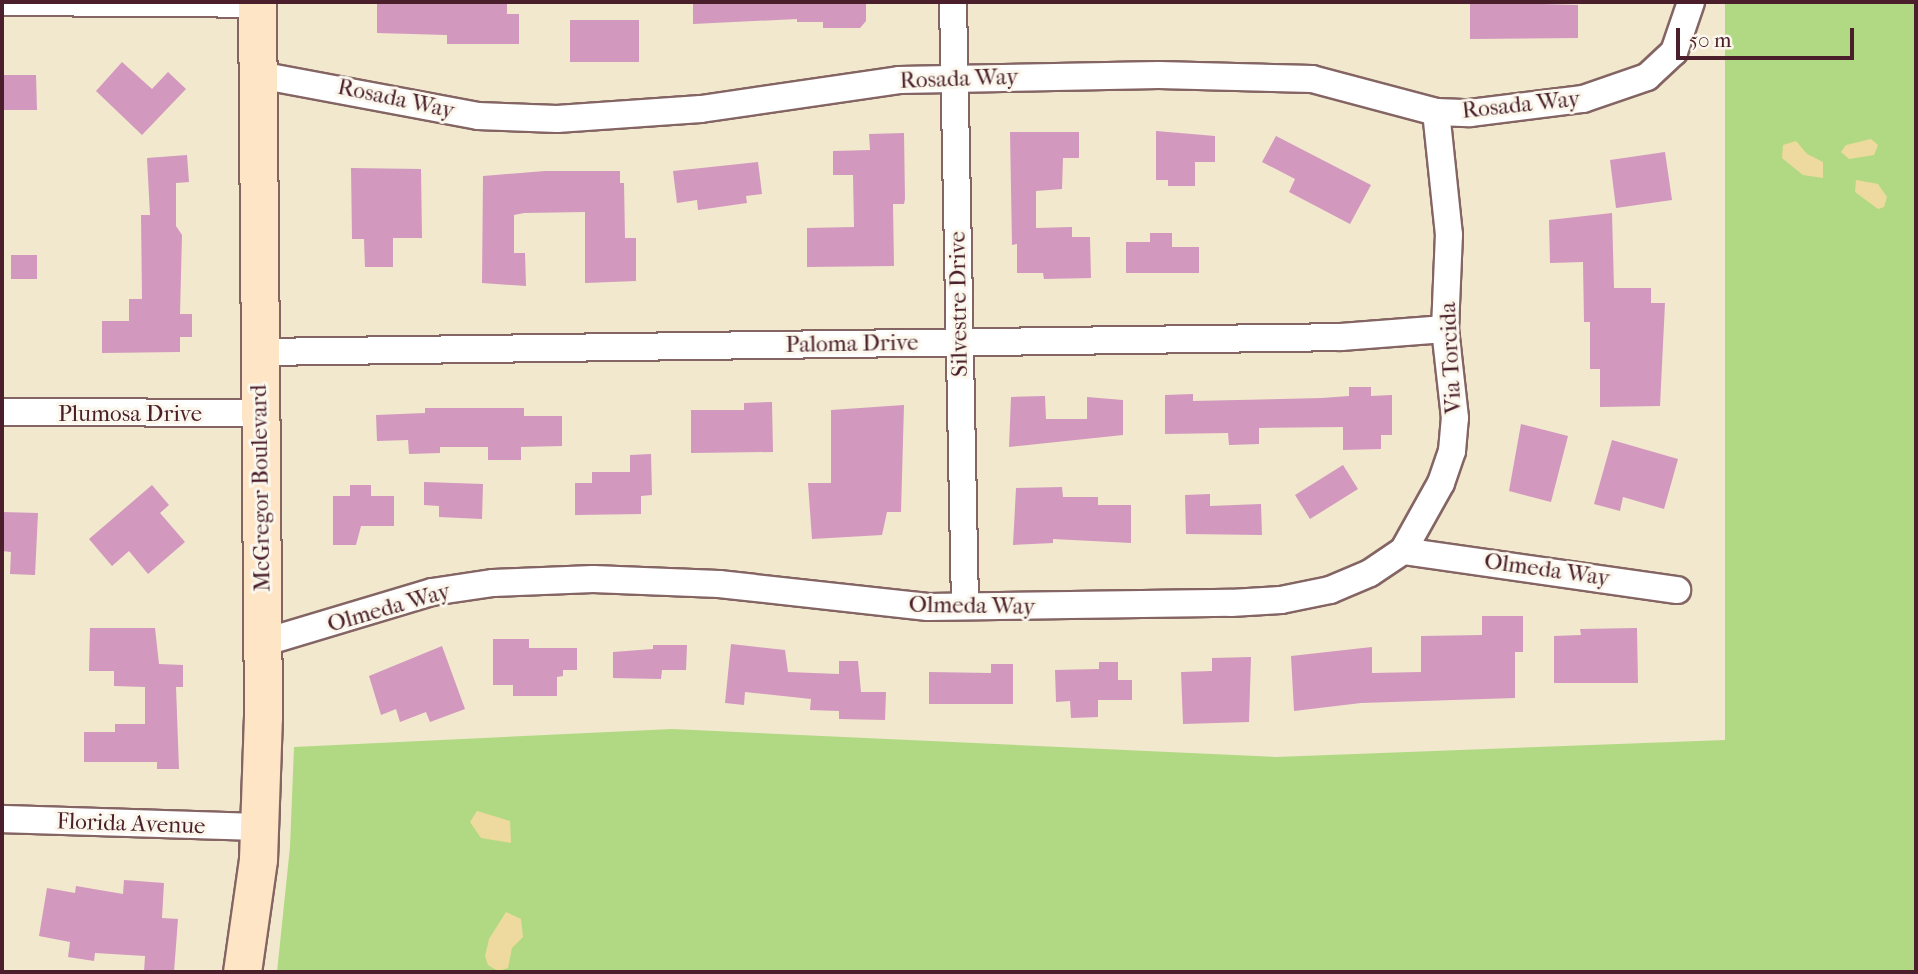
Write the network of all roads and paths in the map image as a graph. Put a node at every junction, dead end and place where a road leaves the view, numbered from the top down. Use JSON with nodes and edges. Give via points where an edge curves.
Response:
{"nodes":[{"id":1,"x":2,"y":2,"type":"edge"},
{"id":2,"x":953,"y":2,"type":"edge"},
{"id":3,"x":1691,"y":2,"type":"edge"},
{"id":4,"x":257,"y":3,"type":"edge"},
{"id":5,"x":258,"y":75,"type":"junction"},
{"id":6,"x":955,"y":77,"type":"junction"},
{"id":7,"x":1436,"y":112,"type":"junction"},
{"id":8,"x":1445,"y":329,"type":"junction"},
{"id":9,"x":959,"y":342,"type":"junction"},
{"id":10,"x":260,"y":352,"type":"junction"},
{"id":11,"x":2,"y":412,"type":"edge"},
{"id":12,"x":259,"y":413,"type":"junction"},
{"id":13,"x":1403,"y":551,"type":"junction"},
{"id":14,"x":1677,"y":590,"type":"dead end"},
{"id":15,"x":965,"y":606,"type":"junction"},
{"id":16,"x":262,"y":643,"type":"junction"},
{"id":17,"x":2,"y":819,"type":"edge"},
{"id":18,"x":261,"y":827,"type":"junction"},
{"id":19,"x":242,"y":972,"type":"edge"}],
"edges":[{"from":1,"to":4,"type":"street"},
{"from":2,"to":6,"type":"street","name":"Silvestre Drive"},
{"from":3,"to":7,"type":"street","name":"Rosada Way","via":[[1674,52],[1654,71],[1616,90],[1583,100],[1499,111]]},
{"from":4,"to":5,"type":"main road","name":"McGregor Boulevard"},
{"from":5,"to":6,"type":"street","name":"Rosada Way","via":[[478,116],[558,119],[701,109],[866,84]]},
{"from":5,"to":10,"type":"main road","name":"McGregor Boulevard"},
{"from":6,"to":7,"type":"street","name":"Rosada Way","via":[[1312,79]]},
{"from":6,"to":9,"type":"street","name":"Silvestre Drive"},
{"from":7,"to":8,"type":"street","name":"Via Torcida","via":[[1449,235]]},
{"from":8,"to":9,"type":"street","name":"Paloma Drive","via":[[1341,337]]},
{"from":8,"to":13,"type":"street","name":"Via Torcida","via":[[1455,418],[1452,451],[1425,519]]},
{"from":9,"to":10,"type":"street","name":"Paloma Drive"},
{"from":9,"to":15,"type":"street","name":"Silvestre Drive"},
{"from":10,"to":12,"type":"main road","name":"McGregor Boulevard"},
{"from":11,"to":12,"type":"street","name":"Plumosa Drive"},
{"from":12,"to":16,"type":"main road","name":"McGregor Boulevard"},
{"from":13,"to":14,"type":"street","name":"Olmeda Way"},
{"from":13,"to":15,"type":"street","name":"Olmeda Way","via":[[1330,590],[1281,600]]},
{"from":15,"to":16,"type":"street","name":"Olmeda Way","via":[[880,604],[719,584],[593,579],[493,583],[432,592]]},
{"from":16,"to":18,"type":"main road","name":"McGregor Boulevard"},
{"from":17,"to":18,"type":"street","name":"Florida Avenue"},
{"from":18,"to":19,"type":"main road","name":"McGregor Boulevard"}]}
